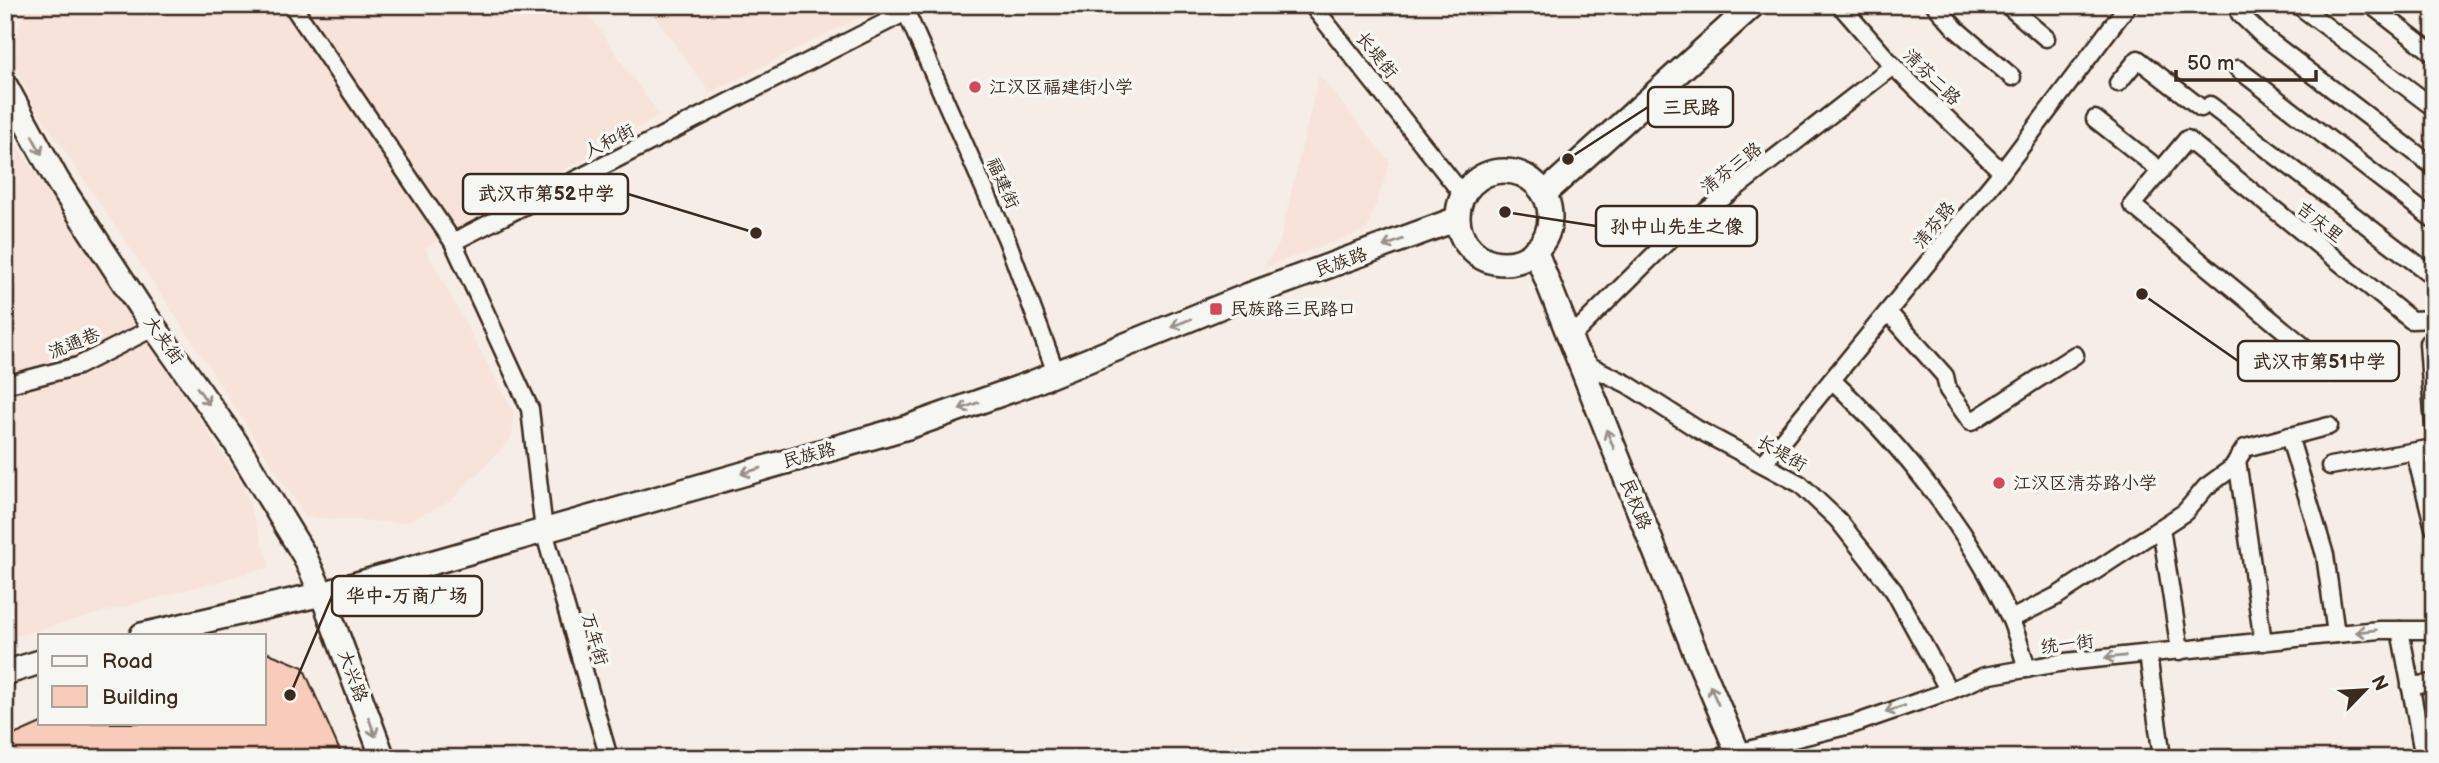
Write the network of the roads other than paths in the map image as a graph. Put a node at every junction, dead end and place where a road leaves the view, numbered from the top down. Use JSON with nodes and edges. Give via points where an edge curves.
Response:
{"nodes":[{"id":1,"x":292,"y":5,"type":"edge"},
{"id":2,"x":1312,"y":5,"type":"edge"},
{"id":3,"x":1752,"y":5,"type":"edge"},
{"id":4,"x":1840,"y":5,"type":"edge"},
{"id":5,"x":1935,"y":5,"type":"edge"},
{"id":6,"x":2007,"y":5,"type":"edge"},
{"id":7,"x":2243,"y":5,"type":"edge"},
{"id":8,"x":2298,"y":5,"type":"edge"},
{"id":9,"x":2371,"y":5,"type":"edge"},
{"id":10,"x":2126,"y":6,"type":"edge"},
{"id":11,"x":906,"y":12,"type":"joint"},
{"id":12,"x":2046,"y":38,"type":"dead end"},
{"id":13,"x":2434,"y":54,"type":"edge"},
{"id":14,"x":1893,"y":66,"type":"junction"},
{"id":15,"x":2238,"y":69,"type":"dead end"},
{"id":16,"x":2011,"y":78,"type":"dead end"},
{"id":17,"x":2118,"y":83,"type":"dead end"},
{"id":18,"x":5,"y":85,"type":"edge"},
{"id":19,"x":2434,"y":108,"type":"edge"},
{"id":20,"x":2095,"y":119,"type":"dead end"},
{"id":21,"x":2434,"y":167,"type":"edge"},
{"id":22,"x":2161,"y":171,"type":"junction"},
{"id":23,"x":2002,"y":172,"type":"junction"},
{"id":24,"x":1544,"y":194,"type":"junction"},
{"id":25,"x":1463,"y":195,"type":"junction"},
{"id":26,"x":1457,"y":219,"type":"junction"},
{"id":27,"x":2434,"y":220,"type":"edge"},
{"id":28,"x":453,"y":242,"type":"junction"},
{"id":29,"x":1535,"y":250,"type":"junction"},
{"id":30,"x":2434,"y":276,"type":"edge"},
{"id":31,"x":1888,"y":312,"type":"junction"},
{"id":32,"x":2434,"y":319,"type":"edge"},
{"id":33,"x":155,"y":327,"type":"junction"},
{"id":34,"x":1570,"y":338,"type":"junction"},
{"id":35,"x":2428,"y":343,"type":"dead end"},
{"id":36,"x":2075,"y":355,"type":"dead end"},
{"id":37,"x":1056,"y":373,"type":"junction"},
{"id":38,"x":2336,"y":373,"type":"dead end"},
{"id":39,"x":1832,"y":380,"type":"junction"},
{"id":40,"x":5,"y":386,"type":"edge"},
{"id":41,"x":2329,"y":426,"type":"dead end"},
{"id":42,"x":2434,"y":428,"type":"edge"},
{"id":43,"x":2289,"y":436,"type":"junction"},
{"id":44,"x":2434,"y":449,"type":"edge"},
{"id":45,"x":2415,"y":452,"type":"junction"},
{"id":46,"x":2236,"y":460,"type":"junction"},
{"id":47,"x":1763,"y":464,"type":"junction"},
{"id":48,"x":2330,"y":466,"type":"dead end"},
{"id":49,"x":2161,"y":528,"type":"junction"},
{"id":50,"x":2434,"y":528,"type":"edge"},
{"id":51,"x":544,"y":531,"type":"junction"},
{"id":52,"x":323,"y":594,"type":"junction"},
{"id":53,"x":2011,"y":619,"type":"junction"},
{"id":54,"x":2400,"y":630,"type":"junction"},
{"id":55,"x":2434,"y":630,"type":"edge"},
{"id":56,"x":146,"y":634,"type":"edge"},
{"id":57,"x":2336,"y":634,"type":"junction"},
{"id":58,"x":2263,"y":642,"type":"junction"},
{"id":59,"x":2180,"y":651,"type":"junction"},
{"id":60,"x":2148,"y":654,"type":"junction"},
{"id":61,"x":38,"y":664,"type":"edge"},
{"id":62,"x":2027,"y":669,"type":"junction"},
{"id":63,"x":5,"y":673,"type":"edge"},
{"id":64,"x":2434,"y":683,"type":"edge"},
{"id":65,"x":2410,"y":686,"type":"junction"},
{"id":66,"x":1949,"y":691,"type":"junction"},
{"id":67,"x":1732,"y":756,"type":"edge"},
{"id":68,"x":383,"y":758,"type":"edge"},
{"id":69,"x":610,"y":758,"type":"edge"},
{"id":70,"x":2162,"y":758,"type":"edge"},
{"id":71,"x":2424,"y":758,"type":"edge"}],
"edges":[{"from":1,"to":28,"type":"street"},
{"from":2,"to":25,"type":"street","name":"长堤街"},
{"from":3,"to":24,"type":"street"},
{"from":4,"to":14,"type":"street","name":"清芬二路"},
{"from":5,"to":16,"type":"street"},
{"from":6,"to":12,"type":"street"},
{"from":7,"to":21,"type":"street","via":[[2240,14],[2263,36]]},
{"from":8,"to":19,"type":"street"},
{"from":9,"to":13,"type":"street"},
{"from":10,"to":23,"type":"street","name":"清芬路"},
{"from":11,"to":28,"type":"street","name":"人和街"},
{"from":11,"to":37,"type":"street","name":"福建街","via":[[1007,240]]},
{"from":14,"to":23,"type":"street","name":"清芬二路"},
{"from":14,"to":34,"type":"street","name":"清芬三路","via":[[1669,240]]},
{"from":15,"to":27,"type":"street"},
{"from":17,"to":30,"type":"street","via":[[2138,59]]},
{"from":18,"to":33,"type":"street","name":"大夹街","one_way":true,"via":[[57,180]]},
{"from":20,"to":22,"type":"street"},
{"from":22,"to":32,"type":"street","name":"吉庆里","via":[[2187,139],[2411,320]]},
{"from":22,"to":38,"type":"street","via":[[2132,205]]},
{"from":23,"to":31,"type":"street","name":"清芬路"},
{"from":24,"to":25,"type":"street","via":[[1534,181],[1502,170],[1473,181]]},
{"from":24,"to":29,"type":"street","via":[[1550,220],[1544,240]]},
{"from":25,"to":26,"type":"street"},
{"from":26,"to":29,"type":"street","via":[[1462,238],[1472,251],[1494,262],[1511,263]]},
{"from":26,"to":37,"type":"street","name":"民族路","one_way":true,"via":[[1249,295]]},
{"from":28,"to":51,"type":"street","via":[[530,409]]},
{"from":29,"to":34,"type":"street","name":"民权路"},
{"from":31,"to":36,"type":"street","via":[[1945,376],[1948,390],[1971,422]]},
{"from":31,"to":39,"type":"street","name":"清芬路"},
{"from":33,"to":40,"type":"street","name":"流通巷","via":[[78,366]]},
{"from":33,"to":52,"type":"street","name":"大夹街","one_way":true,"via":[[236,443]]},
{"from":34,"to":47,"type":"street","name":"长堤街","via":[[1590,366]]},
{"from":67,"to":34,"type":"street","name":"民权路","one_way":true},
{"from":35,"to":42,"type":"street"},
{"from":37,"to":51,"type":"street","name":"民族路","one_way":true,"via":[[908,427]]},
{"from":39,"to":47,"type":"street","name":"清芬路"},
{"from":39,"to":53,"type":"street","via":[[1871,417],[1960,526]]},
{"from":41,"to":43,"type":"street"},
{"from":43,"to":46,"type":"street","via":[[2245,448]]},
{"from":43,"to":57,"type":"street","via":[[2325,555]]},
{"from":44,"to":45,"type":"street"},
{"from":45,"to":48,"type":"street"},
{"from":45,"to":50,"type":"street"},
{"from":46,"to":49,"type":"street","via":[[2185,512]]},
{"from":46,"to":58,"type":"street"},
{"from":47,"to":66,"type":"street","name":"长堤街","via":[[1800,484],[1838,520],[1894,591]]},
{"from":49,"to":53,"type":"street","via":[[2057,596]]},
{"from":49,"to":59,"type":"street"},
{"from":51,"to":52,"type":"street","name":"民族路"},
{"from":51,"to":69,"type":"street","name":"万年街"},
{"from":52,"to":56,"type":"street","name":"民族路"},
{"from":52,"to":68,"type":"street","name":"大兴路","one_way":true},
{"from":53,"to":62,"type":"street"},
{"from":54,"to":55,"type":"street","name":"统一街"},
{"from":54,"to":57,"type":"street","name":"统一街","one_way":true},
{"from":54,"to":65,"type":"street"},
{"from":57,"to":58,"type":"street","name":"统一街"},
{"from":58,"to":59,"type":"street","name":"统一街"},
{"from":59,"to":60,"type":"street","name":"统一街"},
{"from":60,"to":62,"type":"street","name":"统一街","one_way":true},
{"from":60,"to":70,"type":"street"},
{"from":61,"to":63,"type":"street"},
{"from":62,"to":66,"type":"street","name":"统一街","via":[[1984,676]]},
{"from":64,"to":65,"type":"street"},
{"from":65,"to":71,"type":"street"},
{"from":66,"to":67,"type":"street","name":"统一街","one_way":true,"via":[[1854,724]]}]}
